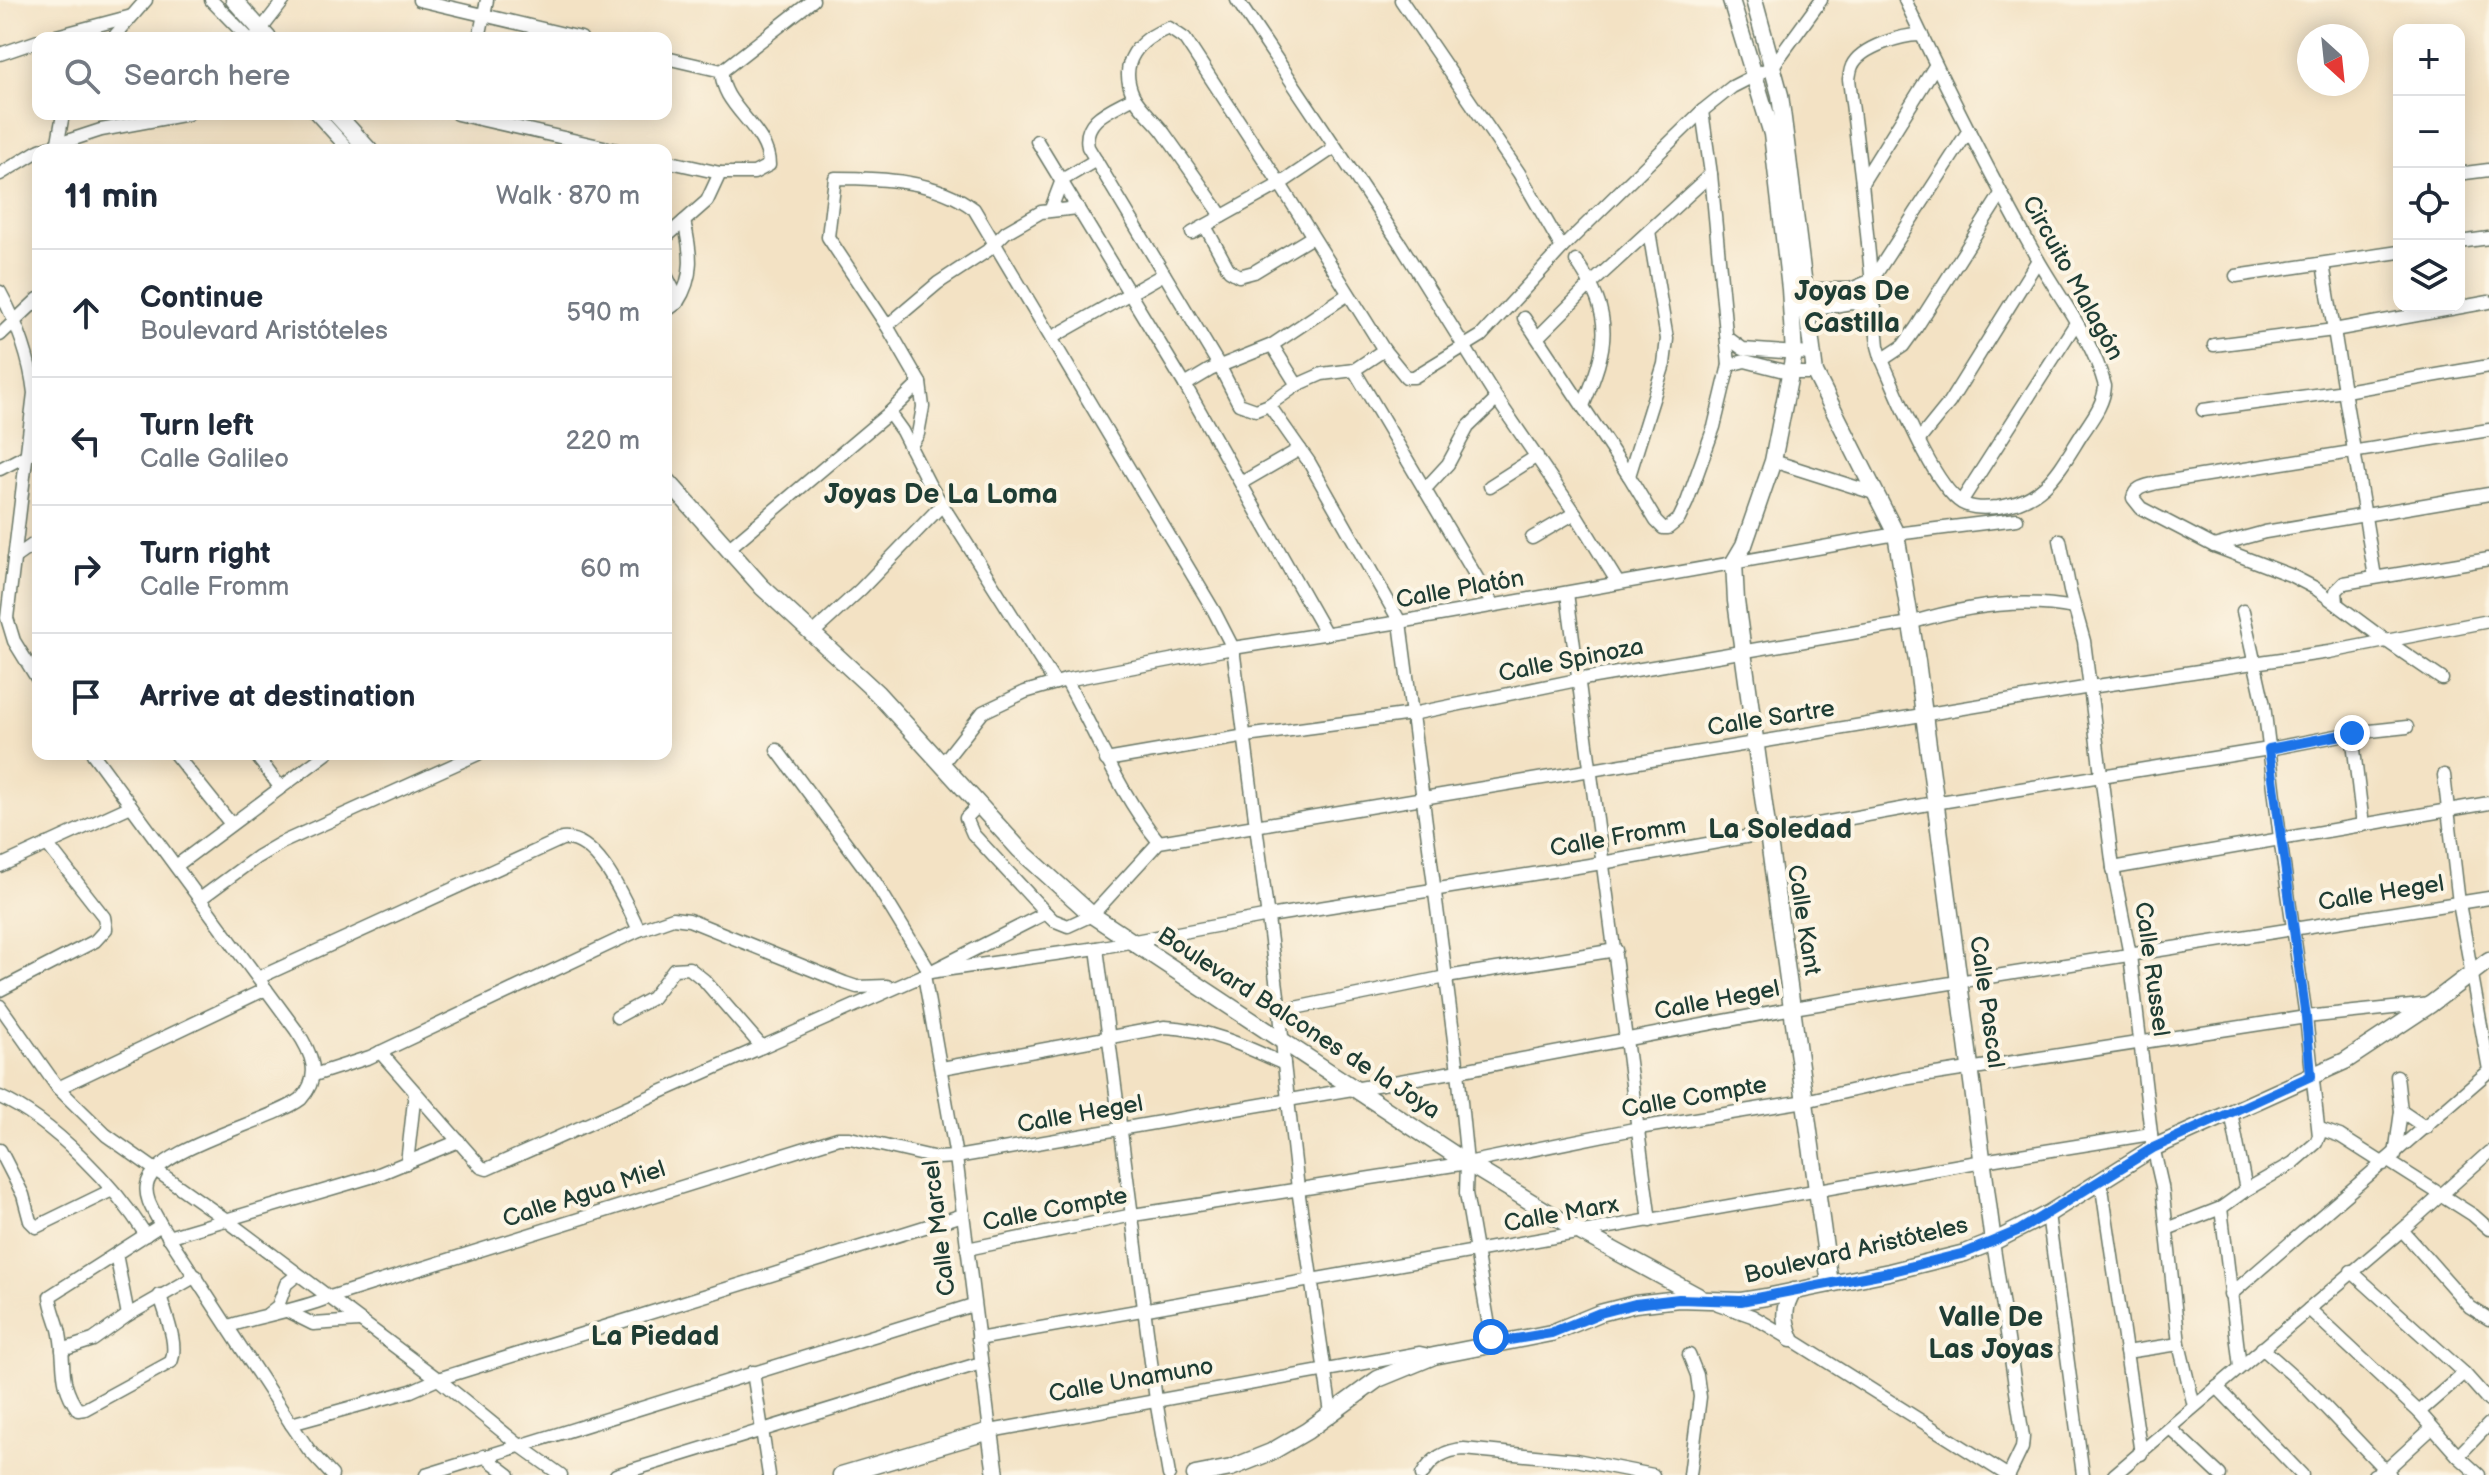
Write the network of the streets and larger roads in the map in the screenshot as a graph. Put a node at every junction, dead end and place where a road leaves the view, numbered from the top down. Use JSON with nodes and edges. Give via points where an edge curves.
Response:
{"nodes":[{"id":1,"x":146,"y":0,"type":"edge"},
{"id":2,"x":211,"y":0,"type":"edge"},
{"id":3,"x":234,"y":0,"type":"edge"},
{"id":4,"x":284,"y":0,"type":"edge"},
{"id":5,"x":419,"y":0,"type":"edge"},
{"id":6,"x":487,"y":0,"type":"edge"},
{"id":7,"x":813,"y":0,"type":"edge"},
{"id":8,"x":1237,"y":0,"type":"edge"},
{"id":9,"x":1401,"y":0,"type":"edge"},
{"id":10,"x":1731,"y":0,"type":"edge"},
{"id":11,"x":1754,"y":0,"type":"edge"},
{"id":12,"x":1905,"y":0,"type":"edge"},
{"id":13,"x":1816,"y":2,"type":"edge"},
{"id":14,"x":484,"y":15,"type":"junction"},
{"id":15,"x":132,"y":16,"type":"junction"},
{"id":16,"x":72,"y":32,"type":"edge"},
{"id":17,"x":118,"y":32,"type":"edge"},
{"id":18,"x":253,"y":32,"type":"edge"},
{"id":19,"x":255,"y":32,"type":"edge"},
{"id":20,"x":261,"y":32,"type":"edge"},
{"id":21,"x":480,"y":32,"type":"edge"},
{"id":22,"x":556,"y":32,"type":"edge"},
{"id":23,"x":1922,"y":35,"type":"junction"},
{"id":24,"x":32,"y":43,"type":"edge"},
{"id":25,"x":0,"y":54,"type":"edge"},
{"id":26,"x":672,"y":59,"type":"edge"},
{"id":27,"x":1773,"y":66,"type":"junction"},
{"id":28,"x":1935,"y":66,"type":"junction"},
{"id":29,"x":722,"y":71,"type":"junction"},
{"id":30,"x":1754,"y":75,"type":"junction"},
{"id":31,"x":1134,"y":97,"type":"junction"},
{"id":32,"x":1702,"y":111,"type":"junction"},
{"id":33,"x":62,"y":120,"type":"edge"},
{"id":34,"x":155,"y":120,"type":"edge"},
{"id":35,"x":322,"y":120,"type":"edge"},
{"id":36,"x":342,"y":120,"type":"edge"},
{"id":37,"x":485,"y":120,"type":"edge"},
{"id":38,"x":1969,"y":130,"type":"junction"},
{"id":39,"x":1037,"y":141,"type":"dead end"},
{"id":40,"x":58,"y":142,"type":"junction"},
{"id":41,"x":53,"y":144,"type":"edge"},
{"id":42,"x":344,"y":144,"type":"edge"},
{"id":43,"x":364,"y":144,"type":"edge"},
{"id":44,"x":591,"y":144,"type":"edge"},
{"id":45,"x":1335,"y":147,"type":"junction"},
{"id":46,"x":32,"y":154,"type":"edge"},
{"id":47,"x":1096,"y":160,"type":"junction"},
{"id":48,"x":672,"y":162,"type":"edge"},
{"id":49,"x":2489,"y":170,"type":"edge"},
{"id":50,"x":720,"y":173,"type":"junction"},
{"id":51,"x":2465,"y":173,"type":"dead end"},
{"id":52,"x":0,"y":174,"type":"edge"},
{"id":53,"x":1711,"y":174,"type":"junction"},
{"id":54,"x":1062,"y":180,"type":"junction"},
{"id":55,"x":1862,"y":183,"type":"junction"},
{"id":56,"x":1280,"y":184,"type":"junction"},
{"id":57,"x":2001,"y":194,"type":"junction"},
{"id":58,"x":1078,"y":208,"type":"junction"},
{"id":59,"x":1051,"y":209,"type":"junction"},
{"id":60,"x":1222,"y":216,"type":"junction"},
{"id":61,"x":684,"y":221,"type":"junction"},
{"id":62,"x":1205,"y":226,"type":"junction"},
{"id":63,"x":1649,"y":231,"type":"junction"},
{"id":64,"x":672,"y":232,"type":"edge"},
{"id":65,"x":1192,"y":233,"type":"dead end"},
{"id":66,"x":1312,"y":237,"type":"junction"},
{"id":67,"x":2489,"y":238,"type":"edge"},
{"id":68,"x":2465,"y":241,"type":"edge"},
{"id":69,"x":995,"y":244,"type":"junction"},
{"id":70,"x":1562,"y":248,"type":"junction"},
{"id":71,"x":2393,"y":253,"type":"edge"},
{"id":72,"x":2038,"y":260,"type":"junction"},
{"id":73,"x":1576,"y":261,"type":"dead end"},
{"id":74,"x":2323,"y":264,"type":"junction"},
{"id":75,"x":1164,"y":274,"type":"junction"},
{"id":76,"x":2236,"y":276,"type":"dead end"},
{"id":77,"x":1872,"y":280,"type":"junction"},
{"id":78,"x":1592,"y":283,"type":"junction"},
{"id":79,"x":1798,"y":289,"type":"junction"},
{"id":80,"x":0,"y":292,"type":"edge"},
{"id":81,"x":1129,"y":294,"type":"junction"},
{"id":82,"x":1347,"y":295,"type":"junction"},
{"id":83,"x":2489,"y":302,"type":"edge"},
{"id":84,"x":32,"y":305,"type":"edge"},
{"id":85,"x":672,"y":307,"type":"edge"},
{"id":86,"x":1875,"y":308,"type":"junction"},
{"id":87,"x":1800,"y":312,"type":"junction"},
{"id":88,"x":1524,"y":318,"type":"dead end"},
{"id":89,"x":15,"y":322,"type":"junction"},
{"id":90,"x":2076,"y":323,"type":"junction"},
{"id":91,"x":887,"y":326,"type":"junction"},
{"id":92,"x":2334,"y":330,"type":"junction"},
{"id":93,"x":0,"y":335,"type":"edge"},
{"id":94,"x":1053,"y":337,"type":"junction"},
{"id":95,"x":1538,"y":337,"type":"junction"},
{"id":96,"x":1728,"y":338,"type":"junction"},
{"id":97,"x":1272,"y":345,"type":"junction"},
{"id":98,"x":1463,"y":345,"type":"junction"},
{"id":99,"x":2214,"y":345,"type":"dead end"},
{"id":100,"x":1384,"y":350,"type":"junction"},
{"id":101,"x":1794,"y":354,"type":"junction"},
{"id":102,"x":1811,"y":354,"type":"junction"},
{"id":103,"x":1882,"y":360,"type":"junction"},
{"id":104,"x":1729,"y":365,"type":"junction"},
{"id":105,"x":2489,"y":366,"type":"edge"},
{"id":106,"x":1220,"y":367,"type":"junction"},
{"id":107,"x":1354,"y":370,"type":"junction"},
{"id":108,"x":1792,"y":373,"type":"junction"},
{"id":109,"x":1815,"y":373,"type":"junction"},
{"id":110,"x":32,"y":378,"type":"edge"},
{"id":111,"x":920,"y":383,"type":"junction"},
{"id":112,"x":1185,"y":385,"type":"junction"},
{"id":113,"x":1297,"y":385,"type":"junction"},
{"id":114,"x":2345,"y":391,"type":"junction"},
{"id":115,"x":1497,"y":399,"type":"junction"},
{"id":116,"x":1269,"y":405,"type":"junction"},
{"id":117,"x":1583,"y":406,"type":"junction"},
{"id":118,"x":2203,"y":410,"type":"dead end"},
{"id":119,"x":889,"y":413,"type":"junction"},
{"id":120,"x":2489,"y":430,"type":"edge"},
{"id":121,"x":1919,"y":440,"type":"junction"},
{"id":122,"x":910,"y":447,"type":"junction"},
{"id":123,"x":1300,"y":449,"type":"junction"},
{"id":124,"x":32,"y":452,"type":"edge"},
{"id":125,"x":2355,"y":452,"type":"junction"},
{"id":126,"x":1537,"y":456,"type":"junction"},
{"id":127,"x":32,"y":457,"type":"edge"},
{"id":128,"x":1773,"y":461,"type":"junction"},
{"id":129,"x":0,"y":469,"type":"edge"},
{"id":130,"x":1629,"y":476,"type":"junction"},
{"id":131,"x":1241,"y":483,"type":"junction"},
{"id":132,"x":672,"y":486,"type":"edge"},
{"id":133,"x":1490,"y":486,"type":"dead end"},
{"id":134,"x":1425,"y":489,"type":"junction"},
{"id":135,"x":1874,"y":493,"type":"junction"},
{"id":136,"x":2489,"y":494,"type":"edge"},
{"id":137,"x":1961,"y":502,"type":"junction"},
{"id":138,"x":943,"y":504,"type":"junction"},
{"id":139,"x":1575,"y":513,"type":"junction"},
{"id":140,"x":2364,"y":515,"type":"junction"},
{"id":141,"x":2017,"y":519,"type":"dead end"},
{"id":142,"x":1896,"y":534,"type":"junction"},
{"id":143,"x":1532,"y":538,"type":"dead end"},
{"id":144,"x":2060,"y":540,"type":"dead end"},
{"id":145,"x":32,"y":545,"type":"edge"},
{"id":146,"x":2214,"y":546,"type":"junction"},
{"id":147,"x":728,"y":549,"type":"junction"},
{"id":148,"x":14,"y":558,"type":"junction"},
{"id":149,"x":2489,"y":559,"type":"edge"},
{"id":150,"x":1734,"y":562,"type":"junction"},
{"id":151,"x":2375,"y":577,"type":"junction"},
{"id":152,"x":1618,"y":583,"type":"junction"},
{"id":153,"x":2070,"y":591,"type":"junction"},
{"id":154,"x":1567,"y":593,"type":"junction"},
{"id":155,"x":2043,"y":603,"type":"junction"},
{"id":156,"x":2337,"y":603,"type":"junction"},
{"id":157,"x":1493,"y":605,"type":"junction"},
{"id":158,"x":4,"y":608,"type":"edge"},
{"id":159,"x":2074,"y":608,"type":"junction"},
{"id":160,"x":2243,"y":611,"type":"dead end"},
{"id":161,"x":2489,"y":621,"type":"edge"},
{"id":162,"x":1400,"y":622,"type":"junction"},
{"id":163,"x":1910,"y":623,"type":"junction"},
{"id":164,"x":812,"y":634,"type":"junction"},
{"id":165,"x":1326,"y":634,"type":"junction"},
{"id":166,"x":2385,"y":640,"type":"junction"},
{"id":167,"x":1233,"y":648,"type":"junction"},
{"id":168,"x":1742,"y":650,"type":"junction"},
{"id":169,"x":2254,"y":662,"type":"junction"},
{"id":170,"x":32,"y":670,"type":"edge"},
{"id":171,"x":2442,"y":679,"type":"dead end"},
{"id":172,"x":1577,"y":680,"type":"junction"},
{"id":173,"x":1060,"y":682,"type":"junction"},
{"id":174,"x":2090,"y":687,"type":"junction"},
{"id":175,"x":1412,"y":714,"type":"junction"},
{"id":176,"x":1924,"y":716,"type":"junction"},
{"id":177,"x":2407,"y":727,"type":"dead end"},
{"id":178,"x":2352,"y":733,"type":"junction"},
{"id":179,"x":1246,"y":736,"type":"junction"},
{"id":180,"x":1754,"y":743,"type":"junction"},
{"id":181,"x":2269,"y":749,"type":"junction"},
{"id":182,"x":777,"y":750,"type":"dead end"},
{"id":183,"x":97,"y":760,"type":"edge"},
{"id":184,"x":180,"y":760,"type":"edge"},
{"id":185,"x":260,"y":760,"type":"edge"},
{"id":186,"x":318,"y":760,"type":"edge"},
{"id":187,"x":465,"y":760,"type":"edge"},
{"id":188,"x":1106,"y":760,"type":"junction"},
{"id":189,"x":942,"y":764,"type":"junction"},
{"id":190,"x":1590,"y":772,"type":"junction"},
{"id":191,"x":2444,"y":775,"type":"dead end"},
{"id":192,"x":2101,"y":777,"type":"junction"},
{"id":193,"x":280,"y":787,"type":"junction"},
{"id":194,"x":1422,"y":800,"type":"junction"},
{"id":195,"x":1934,"y":803,"type":"junction"},
{"id":196,"x":2489,"y":803,"type":"edge"},
{"id":197,"x":979,"y":805,"type":"junction"},
{"id":198,"x":131,"y":806,"type":"junction"},
{"id":199,"x":2447,"y":811,"type":"junction"},
{"id":200,"x":231,"y":824,"type":"junction"},
{"id":201,"x":2363,"y":825,"type":"junction"},
{"id":202,"x":1258,"y":826,"type":"junction"},
{"id":203,"x":1766,"y":834,"type":"junction"},
{"id":204,"x":2280,"y":838,"type":"junction"},
{"id":205,"x":1159,"y":842,"type":"junction"},
{"id":206,"x":47,"y":844,"type":"junction"},
{"id":207,"x":1602,"y":863,"type":"junction"},
{"id":208,"x":0,"y":866,"type":"edge"},
{"id":209,"x":176,"y":866,"type":"junction"},
{"id":210,"x":2113,"y":868,"type":"junction"},
{"id":211,"x":1433,"y":889,"type":"junction"},
{"id":212,"x":2489,"y":898,"type":"edge"},
{"id":213,"x":200,"y":899,"type":"junction"},
{"id":214,"x":2459,"y":903,"type":"junction"},
{"id":215,"x":1046,"y":913,"type":"junction"},
{"id":216,"x":1092,"y":915,"type":"junction"},
{"id":217,"x":1269,"y":916,"type":"junction"},
{"id":218,"x":2292,"y":929,"type":"junction"},
{"id":219,"x":639,"y":930,"type":"junction"},
{"id":220,"x":1132,"y":942,"type":"junction"},
{"id":221,"x":1097,"y":948,"type":"junction"},
{"id":222,"x":1616,"y":950,"type":"junction"},
{"id":223,"x":2130,"y":955,"type":"junction"},
{"id":224,"x":2489,"y":960,"type":"edge"},
{"id":225,"x":2472,"y":973,"type":"junction"},
{"id":226,"x":927,"y":974,"type":"junction"},
{"id":227,"x":1446,"y":977,"type":"junction"},
{"id":228,"x":258,"y":978,"type":"junction"},
{"id":229,"x":1961,"y":981,"type":"junction"},
{"id":230,"x":899,"y":984,"type":"junction"},
{"id":231,"x":266,"y":989,"type":"junction"},
{"id":232,"x":0,"y":990,"type":"edge"},
{"id":233,"x":2431,"y":1004,"type":"junction"},
{"id":234,"x":0,"y":1006,"type":"edge"},
{"id":235,"x":1793,"y":1008,"type":"junction"},
{"id":236,"x":1280,"y":1011,"type":"junction"},
{"id":237,"x":617,"y":1017,"type":"dead end"},
{"id":238,"x":2306,"y":1017,"type":"junction"},
{"id":239,"x":1111,"y":1038,"type":"junction"},
{"id":240,"x":1281,"y":1040,"type":"junction"},
{"id":241,"x":1627,"y":1040,"type":"junction"},
{"id":242,"x":2141,"y":1044,"type":"junction"},
{"id":243,"x":762,"y":1047,"type":"junction"},
{"id":244,"x":380,"y":1052,"type":"junction"},
{"id":245,"x":1284,"y":1064,"type":"junction"},
{"id":246,"x":942,"y":1068,"type":"junction"},
{"id":247,"x":1972,"y":1070,"type":"junction"},
{"id":248,"x":1458,"y":1071,"type":"junction"},
{"id":249,"x":2489,"y":1071,"type":"edge"},
{"id":250,"x":314,"y":1075,"type":"junction"},
{"id":251,"x":2311,"y":1076,"type":"junction"},
{"id":252,"x":2397,"y":1076,"type":"dead end"},
{"id":253,"x":1355,"y":1087,"type":"junction"},
{"id":254,"x":58,"y":1088,"type":"junction"},
{"id":255,"x":415,"y":1092,"type":"junction"},
{"id":256,"x":0,"y":1097,"type":"edge"},
{"id":257,"x":1289,"y":1101,"type":"junction"},
{"id":258,"x":1805,"y":1101,"type":"junction"},
{"id":259,"x":2401,"y":1111,"type":"junction"},
{"id":260,"x":2231,"y":1112,"type":"junction"},
{"id":261,"x":1639,"y":1128,"type":"junction"},
{"id":262,"x":2426,"y":1128,"type":"junction"},
{"id":263,"x":2320,"y":1129,"type":"junction"},
{"id":264,"x":1123,"y":1130,"type":"junction"},
{"id":265,"x":459,"y":1141,"type":"junction"},
{"id":266,"x":2152,"y":1141,"type":"junction"},
{"id":267,"x":0,"y":1150,"type":"edge"},
{"id":268,"x":2489,"y":1152,"type":"edge"},
{"id":269,"x":956,"y":1157,"type":"junction"},
{"id":270,"x":2389,"y":1160,"type":"junction"},
{"id":271,"x":1983,"y":1161,"type":"junction"},
{"id":272,"x":407,"y":1163,"type":"junction"},
{"id":273,"x":1467,"y":1163,"type":"junction"},
{"id":274,"x":157,"y":1170,"type":"junction"},
{"id":275,"x":2101,"y":1181,"type":"junction"},
{"id":276,"x":1298,"y":1189,"type":"junction"},
{"id":277,"x":112,"y":1190,"type":"junction"},
{"id":278,"x":1817,"y":1190,"type":"junction"},
{"id":279,"x":2246,"y":1190,"type":"junction"},
{"id":280,"x":2442,"y":1195,"type":"junction"},
{"id":281,"x":2221,"y":1208,"type":"junction"},
{"id":282,"x":2048,"y":1214,"type":"junction"},
{"id":283,"x":963,"y":1215,"type":"junction"},
{"id":284,"x":1133,"y":1215,"type":"junction"},
{"id":285,"x":225,"y":1219,"type":"junction"},
{"id":286,"x":1650,"y":1221,"type":"junction"},
{"id":287,"x":161,"y":1225,"type":"junction"},
{"id":288,"x":2167,"y":1229,"type":"junction"},
{"id":289,"x":2489,"y":1229,"type":"edge"},
{"id":290,"x":2402,"y":1230,"type":"junction"},
{"id":291,"x":1582,"y":1233,"type":"junction"},
{"id":292,"x":146,"y":1235,"type":"junction"},
{"id":293,"x":168,"y":1237,"type":"junction"},
{"id":294,"x":1993,"y":1242,"type":"junction"},
{"id":295,"x":967,"y":1249,"type":"junction"},
{"id":296,"x":1474,"y":1251,"type":"junction"},
{"id":297,"x":116,"y":1254,"type":"junction"},
{"id":298,"x":2351,"y":1271,"type":"junction"},
{"id":299,"x":297,"y":1275,"type":"junction"},
{"id":300,"x":196,"y":1276,"type":"junction"},
{"id":301,"x":1313,"y":1279,"type":"junction"},
{"id":302,"x":1830,"y":1284,"type":"junction"},
{"id":303,"x":1793,"y":1291,"type":"junction"},
{"id":304,"x":160,"y":1295,"type":"junction"},
{"id":305,"x":2230,"y":1295,"type":"junction"},
{"id":306,"x":327,"y":1298,"type":"junction"},
{"id":307,"x":1710,"y":1301,"type":"junction"},
{"id":308,"x":973,"y":1305,"type":"junction"},
{"id":309,"x":1146,"y":1309,"type":"junction"},
{"id":310,"x":2309,"y":1309,"type":"junction"},
{"id":311,"x":289,"y":1312,"type":"junction"},
{"id":312,"x":268,"y":1314,"type":"junction"},
{"id":313,"x":128,"y":1315,"type":"junction"},
{"id":314,"x":2489,"y":1319,"type":"edge"},
{"id":315,"x":359,"y":1321,"type":"junction"},
{"id":316,"x":229,"y":1326,"type":"junction"},
{"id":317,"x":978,"y":1339,"type":"junction"},
{"id":318,"x":1791,"y":1339,"type":"junction"},
{"id":319,"x":1492,"y":1343,"type":"junction"},
{"id":320,"x":2179,"y":1344,"type":"junction"},
{"id":321,"x":2262,"y":1348,"type":"junction"},
{"id":322,"x":62,"y":1350,"type":"junction"},
{"id":323,"x":2126,"y":1352,"type":"junction"},
{"id":324,"x":1689,"y":1355,"type":"dead end"},
{"id":325,"x":1434,"y":1356,"type":"junction"},
{"id":326,"x":981,"y":1363,"type":"junction"},
{"id":327,"x":2240,"y":1367,"type":"junction"},
{"id":328,"x":1325,"y":1369,"type":"junction"},
{"id":329,"x":753,"y":1372,"type":"junction"},
{"id":330,"x":2464,"y":1373,"type":"junction"},
{"id":331,"x":438,"y":1379,"type":"junction"},
{"id":332,"x":2217,"y":1387,"type":"junction"},
{"id":333,"x":1156,"y":1400,"type":"junction"},
{"id":334,"x":2489,"y":1401,"type":"edge"},
{"id":335,"x":2194,"y":1406,"type":"junction"},
{"id":336,"x":2419,"y":1412,"type":"junction"},
{"id":337,"x":1331,"y":1413,"type":"junction"},
{"id":338,"x":291,"y":1424,"type":"junction"},
{"id":339,"x":2489,"y":1424,"type":"edge"},
{"id":340,"x":2170,"y":1428,"type":"junction"},
{"id":341,"x":2432,"y":1428,"type":"junction"},
{"id":342,"x":762,"y":1430,"type":"junction"},
{"id":343,"x":990,"y":1431,"type":"junction"},
{"id":344,"x":519,"y":1445,"type":"junction"},
{"id":345,"x":2141,"y":1454,"type":"junction"},
{"id":346,"x":484,"y":1456,"type":"junction"},
{"id":347,"x":2458,"y":1456,"type":"junction"},
{"id":348,"x":2124,"y":1472,"type":"edge"},
{"id":349,"x":2383,"y":1474,"type":"edge"},
{"id":350,"x":332,"y":1475,"type":"edge"},
{"id":351,"x":426,"y":1475,"type":"edge"},
{"id":352,"x":509,"y":1475,"type":"edge"},
{"id":353,"x":561,"y":1475,"type":"edge"},
{"id":354,"x":616,"y":1475,"type":"edge"},
{"id":355,"x":769,"y":1475,"type":"edge"},
{"id":356,"x":841,"y":1475,"type":"edge"},
{"id":357,"x":996,"y":1475,"type":"edge"},
{"id":358,"x":1169,"y":1475,"type":"edge"},
{"id":359,"x":1195,"y":1475,"type":"edge"},
{"id":360,"x":1422,"y":1475,"type":"edge"},
{"id":361,"x":1653,"y":1475,"type":"edge"},
{"id":362,"x":1690,"y":1475,"type":"edge"},
{"id":363,"x":2008,"y":1475,"type":"edge"},
{"id":364,"x":2083,"y":1475,"type":"edge"},
{"id":365,"x":2220,"y":1475,"type":"edge"},
{"id":366,"x":2302,"y":1475,"type":"edge"},
{"id":367,"x":2479,"y":1475,"type":"edge"}],
"edges":[{"from":1,"to":15,"type":"street"},
{"from":2,"to":18,"type":"street"},
{"from":3,"to":19,"type":"street"},
{"from":4,"to":20,"type":"street"},
{"from":5,"to":14,"type":"street"},
{"from":6,"to":14,"type":"street"},
{"from":7,"to":29,"type":"street"},
{"from":8,"to":45,"type":"street"},
{"from":9,"to":70,"type":"street","via":[[1519,173]]},
{"from":10,"to":30,"type":"street"},
{"from":11,"to":27,"type":"street"},
{"from":12,"to":23,"type":"street","name":"Circuito Malagón"},
{"from":13,"to":27,"type":"street"},
{"from":14,"to":21,"type":"street"},
{"from":14,"to":22,"type":"street"},
{"from":15,"to":16,"type":"street"},
{"from":15,"to":17,"type":"street"},
{"from":23,"to":28,"type":"street","name":"Circuito Malagón"},
{"from":23,"to":55,"type":"street","via":[[1871,49],[1852,65],[1849,89]]},
{"from":24,"to":25,"type":"street"},
{"from":26,"to":29,"type":"street"},
{"from":27,"to":30,"type":"street"},
{"from":27,"to":79,"type":"street","via":[[1785,130]]},
{"from":28,"to":38,"type":"street","name":"Circuito Malagón"},
{"from":28,"to":55,"type":"street"},
{"from":29,"to":50,"type":"street","via":[[727,93],[751,122],[769,154],[769,165],[754,173]]},
{"from":30,"to":32,"type":"street"},
{"from":30,"to":79,"type":"street","via":[[1772,134]]},
{"from":31,"to":47,"type":"street","via":[[1091,123],[1087,141]]},
{"from":31,"to":56,"type":"street","via":[[1127,71],[1136,48],[1158,32],[1176,31]]},
{"from":31,"to":60,"type":"street"},
{"from":32,"to":53,"type":"street"},
{"from":32,"to":70,"type":"street"},
{"from":33,"to":40,"type":"street"},
{"from":34,"to":40,"type":"street"},
{"from":35,"to":42,"type":"street"},
{"from":36,"to":43,"type":"street"},
{"from":37,"to":44,"type":"street"},
{"from":38,"to":57,"type":"street","name":"Circuito Malagón"},
{"from":38,"to":77,"type":"street"},
{"from":39,"to":54,"type":"street"},
{"from":40,"to":41,"type":"street"},
{"from":45,"to":56,"type":"street"},
{"from":45,"to":98,"type":"street"},
{"from":46,"to":52,"type":"street"},
{"from":47,"to":54,"type":"street"},
{"from":47,"to":75,"type":"street"},
{"from":48,"to":50,"type":"street"},
{"from":49,"to":51,"type":"street"},
{"from":50,"to":61,"type":"street","via":[[707,201]]},
{"from":53,"to":63,"type":"street"},
{"from":53,"to":96,"type":"street"},
{"from":54,"to":58,"type":"street"},
{"from":54,"to":59,"type":"street"},
{"from":55,"to":77,"type":"street"},
{"from":56,"to":60,"type":"street"},
{"from":56,"to":66,"type":"street"},
{"from":57,"to":72,"type":"street","name":"Circuito Malagón"},
{"from":57,"to":103,"type":"street","via":[[1916,328],[1903,346]]},
{"from":58,"to":59,"type":"street"},
{"from":58,"to":81,"type":"street"},
{"from":59,"to":69,"type":"street","via":[[1006,232]]},
{"from":60,"to":62,"type":"street"},
{"from":61,"to":64,"type":"street"},
{"from":61,"to":85,"type":"street","via":[[690,278]]},
{"from":62,"to":65,"type":"street"},
{"from":62,"to":66,"type":"street","via":[[1229,270],[1246,277]]},
{"from":63,"to":78,"type":"street"},
{"from":63,"to":130,"type":"street","via":[[1667,339]]},
{"from":66,"to":82,"type":"street"},
{"from":67,"to":68,"type":"street"},
{"from":69,"to":91,"type":"street"},
{"from":69,"to":91,"type":"street","via":[[974,209],[935,188],[835,178],[828,237]]},
{"from":69,"to":94,"type":"street"},
{"from":70,"to":98,"type":"street","via":[[1494,324]]},
{"from":71,"to":74,"type":"street"},
{"from":72,"to":90,"type":"street","name":"Circuito Malagón"},
{"from":72,"to":121,"type":"street","via":[[1949,403]]},
{"from":73,"to":78,"type":"street"},
{"from":74,"to":76,"type":"street"},
{"from":74,"to":92,"type":"street"},
{"from":75,"to":81,"type":"street"},
{"from":75,"to":106,"type":"street"},
{"from":77,"to":79,"type":"street","via":[[1851,289]]},
{"from":77,"to":86,"type":"street"},
{"from":78,"to":95,"type":"street"},
{"from":78,"to":117,"type":"street","via":[[1601,310],[1604,349]]},
{"from":79,"to":87,"type":"street"},
{"from":80,"to":89,"type":"street"},
{"from":81,"to":94,"type":"street"},
{"from":81,"to":112,"type":"street"},
{"from":82,"to":97,"type":"street"},
{"from":82,"to":100,"type":"street"},
{"from":83,"to":92,"type":"street"},
{"from":84,"to":89,"type":"street"},
{"from":86,"to":87,"type":"street","via":[[1851,303]]},
{"from":86,"to":103,"type":"street"},
{"from":87,"to":101,"type":"street"},
{"from":87,"to":102,"type":"street","name":"Calle Pascal"},
{"from":88,"to":95,"type":"street"},
{"from":89,"to":93,"type":"street"},
{"from":89,"to":110,"type":"street"},
{"from":90,"to":137,"type":"street"},
{"from":90,"to":137,"type":"street","name":"Circuito Malagón","via":[[2105,386],[2105,396],[2083,432],[2035,495],[1989,508]]},
{"from":91,"to":111,"type":"street"},
{"from":92,"to":99,"type":"street"},
{"from":92,"to":114,"type":"street"},
{"from":94,"to":167,"type":"street"},
{"from":95,"to":117,"type":"street"},
{"from":96,"to":101,"type":"street","via":[[1743,349]]},
{"from":96,"to":104,"type":"street"},
{"from":97,"to":106,"type":"street"},
{"from":97,"to":113,"type":"street"},
{"from":98,"to":100,"type":"street","via":[[1406,377]]},
{"from":98,"to":115,"type":"street"},
{"from":100,"to":107,"type":"street"},
{"from":101,"to":102,"type":"street"},
{"from":101,"to":108,"type":"street"},
{"from":102,"to":109,"type":"street","name":"Calle Pascal"},
{"from":103,"to":121,"type":"street"},
{"from":104,"to":108,"type":"street","via":[[1745,361]]},
{"from":104,"to":130,"type":"street","via":[[1714,427],[1684,511],[1673,525],[1663,528],[1656,521]]},
{"from":105,"to":114,"type":"street"},
{"from":106,"to":112,"type":"street"},
{"from":106,"to":116,"type":"street","via":[[1239,404],[1256,410]]},
{"from":107,"to":113,"type":"street","via":[[1322,374]]},
{"from":107,"to":134,"type":"street"},
{"from":108,"to":109,"type":"street"},
{"from":108,"to":128,"type":"street"},
{"from":109,"to":135,"type":"street","name":"Calle Pascal"},
{"from":111,"to":119,"type":"street"},
{"from":111,"to":122,"type":"street","via":[[923,407]]},
{"from":112,"to":131,"type":"street"},
{"from":113,"to":116,"type":"street"},
{"from":114,"to":118,"type":"street"},
{"from":114,"to":125,"type":"street"},
{"from":115,"to":126,"type":"street"},
{"from":115,"to":134,"type":"street","via":[[1468,427],[1448,464]]},
{"from":116,"to":123,"type":"street"},
{"from":117,"to":130,"type":"street"},
{"from":119,"to":122,"type":"street"},
{"from":119,"to":147,"type":"street"},
{"from":120,"to":125,"type":"street"},
{"from":121,"to":137,"type":"street","via":[[1947,489]]},
{"from":122,"to":138,"type":"street"},
{"from":123,"to":131,"type":"street"},
{"from":123,"to":162,"type":"street"},
{"from":124,"to":129,"type":"street"},
{"from":125,"to":140,"type":"street"},
{"from":125,"to":146,"type":"street","via":[[2138,489],[2133,498],[2141,508]]},
{"from":126,"to":133,"type":"street"},
{"from":126,"to":139,"type":"street"},
{"from":127,"to":148,"type":"street"},
{"from":128,"to":135,"type":"street"},
{"from":128,"to":150,"type":"street"},
{"from":131,"to":165,"type":"street"},
{"from":132,"to":147,"type":"street","name":"Boulevard Balcones de la Joya"},
{"from":134,"to":157,"type":"street"},
{"from":135,"to":142,"type":"street","name":"Calle Pascal"},
{"from":136,"to":140,"type":"street"},
{"from":138,"to":164,"type":"street"},
{"from":138,"to":173,"type":"street"},
{"from":139,"to":143,"type":"street"},
{"from":139,"to":152,"type":"street"},
{"from":140,"to":146,"type":"street"},
{"from":140,"to":151,"type":"street"},
{"from":141,"to":142,"type":"street","name":"Calle Platón"},
{"from":142,"to":150,"type":"street","name":"Calle Platón"},
{"from":142,"to":163,"type":"street","name":"Calle Pascal"},
{"from":144,"to":153,"type":"street","name":"Calle Russel"},
{"from":145,"to":148,"type":"street"},
{"from":146,"to":156,"type":"street","via":[[2290,575]]},
{"from":147,"to":164,"type":"street","name":"Boulevard Balcones de la Joya"},
{"from":148,"to":158,"type":"street"},
{"from":149,"to":151,"type":"street"},
{"from":150,"to":152,"type":"street","name":"Calle Platón"},
{"from":150,"to":168,"type":"street","name":"Calle Kant"},
{"from":151,"to":156,"type":"street","via":[[2344,583],[2336,591]]},
{"from":152,"to":154,"type":"street","name":"Calle Platón"},
{"from":153,"to":155,"type":"street","name":"Calle Spinoza"},
{"from":153,"to":159,"type":"street","name":"Calle Russel"},
{"from":154,"to":157,"type":"street","name":"Calle Platón"},
{"from":154,"to":172,"type":"street"},
{"from":155,"to":159,"type":"street","name":"Calle Spinoza"},
{"from":155,"to":163,"type":"street","name":"Calle Spinoza","via":[[1961,609]]},
{"from":156,"to":166,"type":"street"},
{"from":157,"to":162,"type":"street","name":"Calle Platón"},
{"from":158,"to":170,"type":"street","via":[[14,641]]},
{"from":159,"to":174,"type":"street","name":"Calle Russel"},
{"from":160,"to":169,"type":"street"},
{"from":161,"to":166,"type":"street","name":"Calle Sartre"},
{"from":162,"to":165,"type":"street","name":"Calle Platón"},
{"from":162,"to":175,"type":"street"},
{"from":163,"to":168,"type":"street","name":"Calle Spinoza"},
{"from":163,"to":176,"type":"street","name":"Calle Pascal"},
{"from":164,"to":189,"type":"street","name":"Boulevard Balcones de la Joya","via":[[877,693]]},
{"from":165,"to":167,"type":"street","name":"Calle Platón"},
{"from":166,"to":169,"type":"street","name":"Calle Sartre"},
{"from":166,"to":171,"type":"street"},
{"from":167,"to":173,"type":"street","name":"Calle Platón"},
{"from":167,"to":179,"type":"street"},
{"from":168,"to":172,"type":"street","name":"Calle Spinoza"},
{"from":168,"to":180,"type":"street","name":"Calle Kant"},
{"from":169,"to":174,"type":"street","name":"Calle Sartre"},
{"from":169,"to":181,"type":"street"},
{"from":172,"to":175,"type":"street","name":"Calle Spinoza"},
{"from":172,"to":190,"type":"street"},
{"from":173,"to":188,"type":"street"},
{"from":173,"to":189,"type":"street","name":"Calle Platón","via":[[1013,696],[983,712]]},
{"from":174,"to":176,"type":"street","name":"Calle Sartre"},
{"from":174,"to":192,"type":"street","name":"Calle Russel"},
{"from":175,"to":179,"type":"street","name":"Calle Spinoza"},
{"from":175,"to":194,"type":"street"},
{"from":176,"to":180,"type":"street","name":"Calle Sartre"},
{"from":176,"to":195,"type":"street","name":"Calle Pascal"},
{"from":177,"to":178,"type":"street","name":"Calle Fromm"},
{"from":178,"to":181,"type":"street","name":"Calle Fromm"},
{"from":178,"to":201,"type":"street"},
{"from":179,"to":188,"type":"street","name":"Calle Spinoza"},
{"from":179,"to":202,"type":"street"},
{"from":180,"to":190,"type":"street","name":"Calle Sartre"},
{"from":180,"to":203,"type":"street","name":"Calle Kant"},
{"from":181,"to":192,"type":"street","name":"Calle Fromm"},
{"from":181,"to":204,"type":"street"},
{"from":182,"to":226,"type":"street","via":[[875,882]]},
{"from":183,"to":198,"type":"street"},
{"from":184,"to":200,"type":"street"},
{"from":185,"to":193,"type":"street"},
{"from":186,"to":193,"type":"street"},
{"from":187,"to":213,"type":"street","via":[[281,843]]},
{"from":188,"to":205,"type":"street"},
{"from":189,"to":197,"type":"street","name":"Boulevard Balcones de la Joya"},
{"from":190,"to":194,"type":"street","name":"Calle Sartre"},
{"from":190,"to":207,"type":"street"},
{"from":191,"to":199,"type":"street"},
{"from":192,"to":195,"type":"street","name":"Calle Fromm"},
{"from":192,"to":210,"type":"street","name":"Calle Russel"},
{"from":193,"to":200,"type":"street"},
{"from":194,"to":202,"type":"street","name":"Calle Sartre"},
{"from":194,"to":211,"type":"street"},
{"from":195,"to":203,"type":"street","name":"Calle Fromm"},
{"from":195,"to":229,"type":"street","name":"Calle Pascal"},
{"from":196,"to":199,"type":"street"},
{"from":197,"to":215,"type":"street","via":[[966,818],[969,828]]},
{"from":197,"to":216,"type":"street","name":"Boulevard Balcones de la Joya"},
{"from":198,"to":206,"type":"street"},
{"from":198,"to":209,"type":"street"},
{"from":199,"to":201,"type":"street"},
{"from":199,"to":214,"type":"street"},
{"from":200,"to":209,"type":"street"},
{"from":201,"to":204,"type":"street"},
{"from":202,"to":205,"type":"street","name":"Calle Sartre"},
{"from":202,"to":217,"type":"street"},
{"from":203,"to":207,"type":"street","name":"Calle Fromm"},
{"from":203,"to":235,"type":"street","name":"Calle Kant"},
{"from":204,"to":210,"type":"street"},
{"from":204,"to":218,"type":"street"},
{"from":205,"to":216,"type":"street"},
{"from":206,"to":208,"type":"street"},
{"from":206,"to":232,"type":"street","via":[[104,917],[106,929],[95,941]]},
{"from":207,"to":211,"type":"street","name":"Calle Fromm"},
{"from":207,"to":222,"type":"street"},
{"from":209,"to":213,"type":"street"},
{"from":210,"to":223,"type":"street","name":"Calle Russel"},
{"from":211,"to":217,"type":"street","name":"Calle Fromm"},
{"from":211,"to":227,"type":"street"},
{"from":212,"to":214,"type":"street","name":"Calle Hegel"},
{"from":213,"to":228,"type":"street"},
{"from":214,"to":218,"type":"street","name":"Calle Hegel"},
{"from":214,"to":225,"type":"street"},
{"from":215,"to":216,"type":"street","via":[[1068,926]]},
{"from":215,"to":226,"type":"street"},
{"from":216,"to":220,"type":"street","name":"Boulevard Balcones de la Joya"},
{"from":217,"to":220,"type":"street","name":"Calle Fromm"},
{"from":217,"to":236,"type":"street"},
{"from":218,"to":223,"type":"street","name":"Calle Hegel"},
{"from":218,"to":238,"type":"street"},
{"from":219,"to":228,"type":"street","via":[[599,859],[574,840],[562,839]]},
{"from":219,"to":230,"type":"street","via":[[673,918],[689,920],[857,987]]},
{"from":219,"to":244,"type":"street"},
{"from":220,"to":221,"type":"street","name":"Calle Fromm"},
{"from":220,"to":240,"type":"street","name":"Boulevard Balcones de la Joya"},
{"from":221,"to":226,"type":"street","name":"Calle Fromm"},
{"from":221,"to":239,"type":"street"},
{"from":222,"to":227,"type":"street"},
{"from":222,"to":241,"type":"street"},
{"from":223,"to":229,"type":"street","name":"Calle Hegel"},
{"from":223,"to":242,"type":"street","name":"Calle Russel"},
{"from":224,"to":225,"type":"street","name":"Boulevard Aristóteles"},
{"from":225,"to":233,"type":"street","name":"Boulevard Aristóteles"},
{"from":225,"to":249,"type":"street"},
{"from":226,"to":230,"type":"street"},
{"from":226,"to":246,"type":"street","name":"Calle Marcel"},
{"from":227,"to":236,"type":"street"},
{"from":227,"to":248,"type":"street"},
{"from":228,"to":231,"type":"street"},
{"from":229,"to":235,"type":"street","name":"Calle Hegel"},
{"from":229,"to":247,"type":"street","name":"Calle Pascal"},
{"from":230,"to":243,"type":"street"},
{"from":231,"to":250,"type":"street","via":[[308,1046]]},
{"from":231,"to":254,"type":"street"},
{"from":233,"to":238,"type":"street","name":"Calle Compte"},
{"from":233,"to":251,"type":"street","name":"Boulevard Aristóteles","via":[[2354,1055]]},
{"from":234,"to":254,"type":"street"},
{"from":235,"to":241,"type":"street","name":"Calle Hegel"},
{"from":235,"to":258,"type":"street","name":"Calle Kant"},
{"from":236,"to":240,"type":"street"},
{"from":237,"to":243,"type":"street","via":[[652,998],[674,969],[689,968]]},
{"from":238,"to":242,"type":"street","name":"Calle Compte"},
{"from":238,"to":251,"type":"street"},
{"from":239,"to":245,"type":"street","via":[[1165,1027],[1191,1028]]},
{"from":239,"to":246,"type":"street"},
{"from":239,"to":264,"type":"street"},
{"from":240,"to":245,"type":"street"},
{"from":240,"to":253,"type":"street","name":"Boulevard Balcones de la Joya"},
{"from":241,"to":248,"type":"street","name":"Calle Hegel"},
{"from":241,"to":261,"type":"street"},
{"from":242,"to":247,"type":"street","name":"Calle Compte"},
{"from":242,"to":266,"type":"street","name":"Calle Russel"},
{"from":243,"to":265,"type":"street","via":[[489,1169]]},
{"from":244,"to":250,"type":"street"},
{"from":244,"to":255,"type":"street"},
{"from":245,"to":257,"type":"street"},
{"from":246,"to":269,"type":"street","name":"Calle Marcel"},
{"from":247,"to":258,"type":"street","name":"Calle Compte"},
{"from":247,"to":271,"type":"street","name":"Calle Pascal"},
{"from":248,"to":253,"type":"street","name":"Calle Hegel"},
{"from":248,"to":273,"type":"street"},
{"from":249,"to":262,"type":"street"},
{"from":250,"to":274,"type":"street","via":[[296,1103],[172,1157]]},
{"from":251,"to":260,"type":"street","name":"Boulevard Aristóteles"},
{"from":251,"to":263,"type":"street"},
{"from":252,"to":259,"type":"street"},
{"from":253,"to":257,"type":"street","name":"Calle Hegel"},
{"from":253,"to":273,"type":"street","name":"Boulevard Balcones de la Joya"},
{"from":254,"to":274,"type":"street","via":[[106,1135]]},
{"from":255,"to":265,"type":"street"},
{"from":255,"to":272,"type":"street"},
{"from":256,"to":277,"type":"street","via":[[55,1134]]},
{"from":257,"to":264,"type":"street","name":"Calle Hegel"},
{"from":257,"to":276,"type":"street"},
{"from":258,"to":261,"type":"street","name":"Calle Compte"},
{"from":258,"to":278,"type":"street","name":"Calle Kant"},
{"from":259,"to":262,"type":"street"},
{"from":259,"to":270,"type":"street"},
{"from":260,"to":266,"type":"street","name":"Boulevard Aristóteles"},
{"from":260,"to":279,"type":"street"},
{"from":261,"to":273,"type":"street","name":"Calle Compte"},
{"from":261,"to":286,"type":"street"},
{"from":262,"to":270,"type":"street"},
{"from":263,"to":270,"type":"street"},
{"from":263,"to":279,"type":"street","via":[[2316,1143],[2293,1163]]},
{"from":264,"to":269,"type":"street","name":"Calle Hegel"},
{"from":264,"to":284,"type":"street"},
{"from":265,"to":272,"type":"street"},
{"from":266,"to":271,"type":"street","name":"Calle Marx"},
{"from":266,"to":275,"type":"street","name":"Boulevard Aristóteles"},
{"from":266,"to":288,"type":"street","name":"Calle Russel"},
{"from":267,"to":277,"type":"street","via":[[36,1227]]},
{"from":268,"to":280,"type":"street"},
{"from":269,"to":283,"type":"street","name":"Calle Marcel"},
{"from":269,"to":306,"type":"street","name":"Calle Agua Miel","via":[[937,1158],[850,1138],[828,1140]]},
{"from":270,"to":280,"type":"street"},
{"from":270,"to":305,"type":"street"},
{"from":271,"to":278,"type":"street","name":"Calle Marx"},
{"from":271,"to":294,"type":"street","name":"Calle Pascal"},
{"from":272,"to":285,"type":"street"},
{"from":273,"to":276,"type":"street","name":"Calle Compte"},
{"from":273,"to":291,"type":"street","name":"Boulevard Balcones de la Joya"},
{"from":273,"to":296,"type":"street"},
{"from":274,"to":285,"type":"street"},
{"from":274,"to":287,"type":"street","via":[[147,1194]]},
{"from":275,"to":282,"type":"street","name":"Boulevard Aristóteles"},
{"from":275,"to":323,"type":"street"},
{"from":276,"to":284,"type":"street","name":"Calle Compte"},
{"from":276,"to":301,"type":"street"},
{"from":277,"to":292,"type":"street"},
{"from":278,"to":286,"type":"street","name":"Calle Marx"},
{"from":278,"to":302,"type":"street","name":"Calle Kant"},
{"from":279,"to":281,"type":"street"},
{"from":280,"to":289,"type":"street"},
{"from":280,"to":290,"type":"street"},
{"from":281,"to":288,"type":"street"},
{"from":281,"to":305,"type":"street"},
{"from":282,"to":294,"type":"street","name":"Boulevard Aristóteles"},
{"from":282,"to":364,"type":"street"},
{"from":283,"to":295,"type":"street","name":"Calle Marcel"},
{"from":283,"to":331,"type":"street"},
{"from":284,"to":295,"type":"street","name":"Calle Compte"},
{"from":284,"to":309,"type":"street"},
{"from":285,"to":293,"type":"street"},
{"from":285,"to":299,"type":"street"},
{"from":286,"to":291,"type":"street","name":"Calle Marx"},
{"from":287,"to":292,"type":"street"},
{"from":287,"to":293,"type":"street"},
{"from":288,"to":320,"type":"street","name":"Calle Russel"},
{"from":290,"to":298,"type":"street"},
{"from":290,"to":314,"type":"street","via":[[2470,1307]]},
{"from":291,"to":296,"type":"street","name":"Calle Marx"},
{"from":291,"to":307,"type":"street","name":"Boulevard Balcones de la Joya"},
{"from":292,"to":297,"type":"street"},
{"from":293,"to":300,"type":"street"},
{"from":294,"to":302,"type":"street","name":"Boulevard Aristóteles"},
{"from":294,"to":363,"type":"street","name":"Calle Pascal","via":[[2023,1437]]},
{"from":295,"to":308,"type":"street","name":"Calle Marcel"},
{"from":296,"to":301,"type":"street","name":"Calle Marx"},
{"from":296,"to":319,"type":"street"},
{"from":297,"to":313,"type":"street"},
{"from":297,"to":322,"type":"street","via":[[50,1299]]},
{"from":298,"to":310,"type":"street"},
{"from":298,"to":330,"type":"street"},
{"from":299,"to":306,"type":"street"},
{"from":299,"to":312,"type":"street"},
{"from":300,"to":304,"type":"street"},
{"from":300,"to":316,"type":"street"},
{"from":301,"to":309,"type":"street","name":"Calle Marx"},
{"from":301,"to":328,"type":"street"},
{"from":302,"to":303,"type":"street","name":"Boulevard Aristóteles"},
{"from":303,"to":307,"type":"street","name":"Boulevard Aristóteles"},
{"from":303,"to":318,"type":"street","via":[[1784,1312]]},
{"from":304,"to":313,"type":"street"},
{"from":304,"to":322,"type":"street","via":[[173,1346],[168,1365],[78,1410],[62,1374]]},
{"from":305,"to":327,"type":"street"},
{"from":306,"to":311,"type":"street","name":"Calle Agua Miel"},
{"from":306,"to":315,"type":"street"},
{"from":307,"to":318,"type":"street","name":"Boulevard Balcones de la Joya","via":[[1752,1316]]},
{"from":307,"to":319,"type":"street","name":"Boulevard Aristóteles","via":[[1635,1304],[1551,1333]]},
{"from":308,"to":317,"type":"street","name":"Calle Marcel"},
{"from":308,"to":329,"type":"street"},
{"from":309,"to":317,"type":"street","name":"Calle Marx"},
{"from":309,"to":333,"type":"street"},
{"from":310,"to":321,"type":"street"},
{"from":310,"to":336,"type":"street"},
{"from":311,"to":312,"type":"street","name":"Calle Agua Miel"},
{"from":311,"to":315,"type":"street","via":[[313,1324]]},
{"from":312,"to":316,"type":"street","name":"Calle Agua Miel"},
{"from":313,"to":322,"type":"street","via":[[93,1340]]},
{"from":315,"to":331,"type":"street"},
{"from":316,"to":338,"type":"street"},
{"from":317,"to":326,"type":"street","name":"Calle Marcel"},
{"from":318,"to":363,"type":"street","name":"Boulevard Balcones de la Joya"},
{"from":319,"to":325,"type":"street","name":"Boulevard Aristóteles"},
{"from":320,"to":323,"type":"street"},
{"from":320,"to":335,"type":"street","name":"Calle Russel"},
{"from":321,"to":327,"type":"street"},
{"from":321,"to":349,"type":"street","via":[[2307,1388]]},
{"from":323,"to":345,"type":"street"},
{"from":324,"to":362,"type":"street","via":[[1700,1397]]},
{"from":325,"to":328,"type":"street","name":"Calle Unamuno","via":[[1420,1353]]},
{"from":325,"to":337,"type":"street","name":"Boulevard Aristóteles","via":[[1378,1379]]},
{"from":326,"to":342,"type":"street"},
{"from":326,"to":343,"type":"street","name":"Calle Marcel"},
{"from":327,"to":332,"type":"street"},
{"from":328,"to":333,"type":"street","name":"Calle Unamuno"},
{"from":328,"to":337,"type":"street"},
{"from":329,"to":342,"type":"street"},
{"from":329,"to":344,"type":"street"},
{"from":330,"to":334,"type":"street"},
{"from":330,"to":336,"type":"street"},
{"from":331,"to":338,"type":"street"},
{"from":331,"to":344,"type":"street"},
{"from":332,"to":335,"type":"street"},
{"from":332,"to":366,"type":"street"},
{"from":333,"to":343,"type":"street","name":"Calle Unamuno"},
{"from":333,"to":358,"type":"street"},
{"from":335,"to":340,"type":"street"},
{"from":336,"to":341,"type":"street"},
{"from":337,"to":359,"type":"street","name":"Boulevard Aristóteles","via":[[1271,1452]]},
{"from":338,"to":350,"type":"street"},
{"from":339,"to":347,"type":"street"},
{"from":340,"to":345,"type":"street"},
{"from":340,"to":365,"type":"street"},
{"from":341,"to":347,"type":"street"},
{"from":341,"to":349,"type":"street"},
{"from":342,"to":354,"type":"street"},
{"from":342,"to":355,"type":"street"},
{"from":343,"to":356,"type":"street","name":"Calle Unamuno"},
{"from":343,"to":357,"type":"street","name":"Calle Marcel"},
{"from":344,"to":346,"type":"street"},
{"from":344,"to":353,"type":"street"},
{"from":345,"to":348,"type":"street"},
{"from":346,"to":351,"type":"street"},
{"from":346,"to":352,"type":"street"},
{"from":347,"to":367,"type":"street"},
{"from":360,"to":361,"type":"street","via":[[1435,1458],[1464,1449],[1576,1460]]}]}
